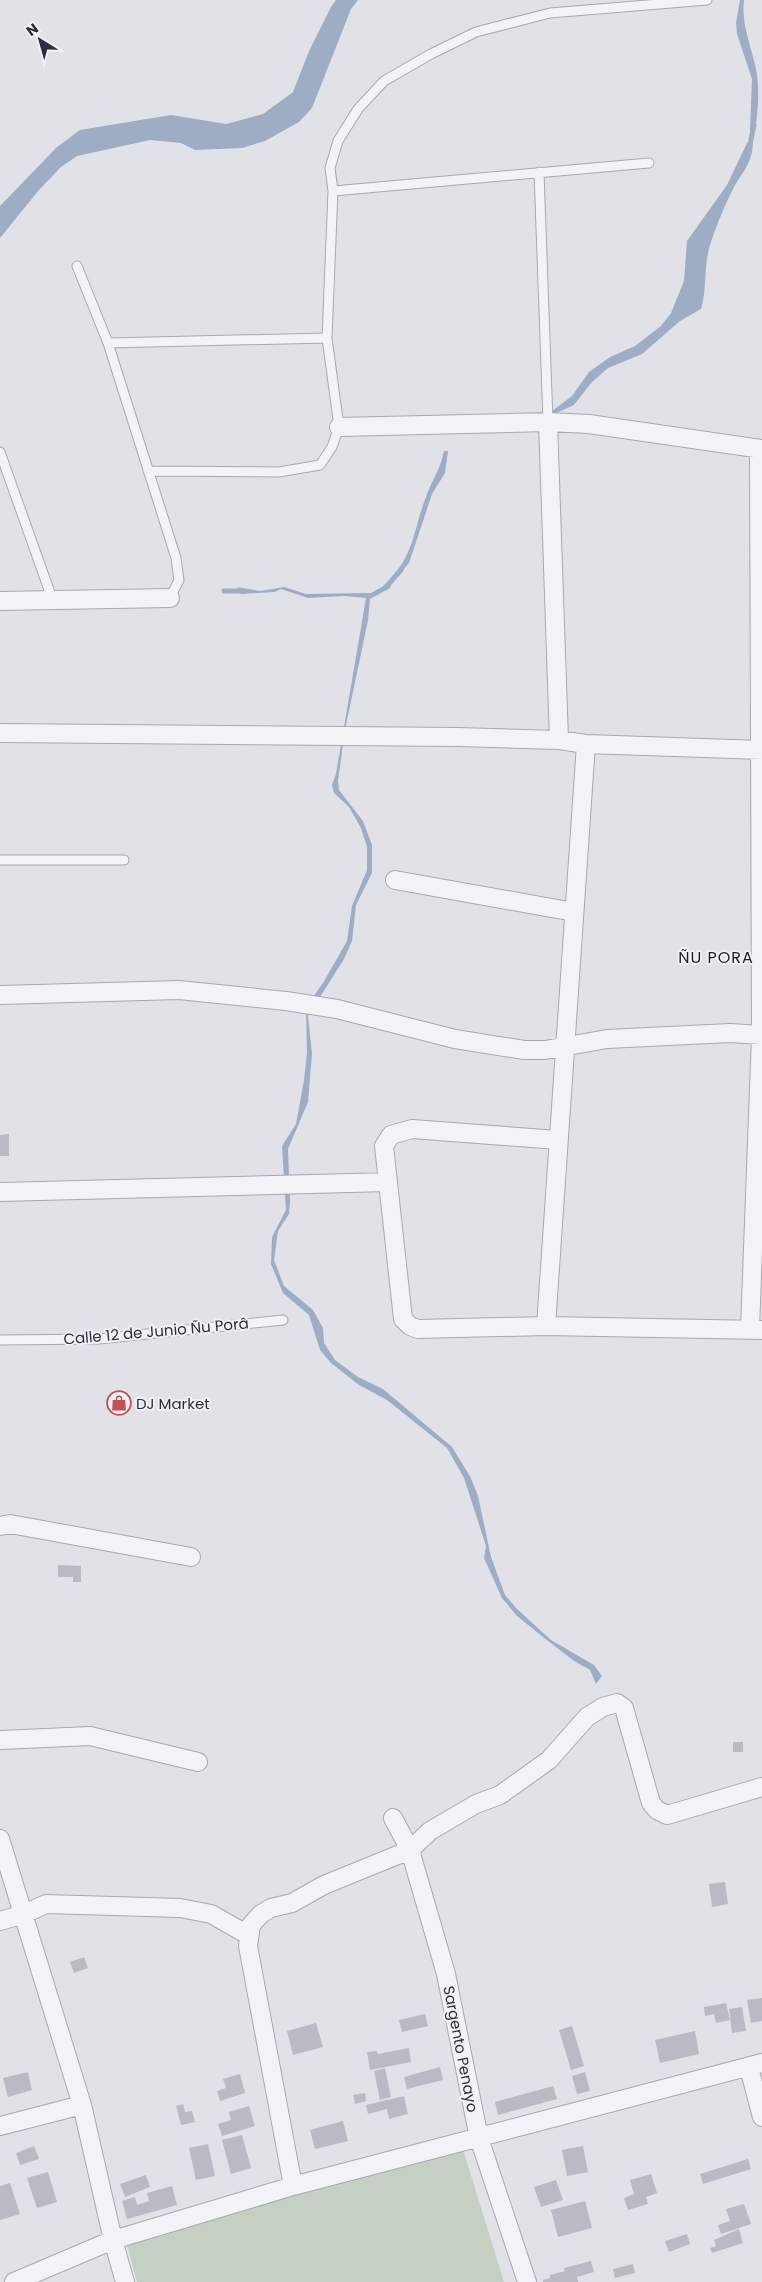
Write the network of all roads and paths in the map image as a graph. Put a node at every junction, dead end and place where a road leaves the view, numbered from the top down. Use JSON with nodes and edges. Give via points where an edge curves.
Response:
{"nodes":[{"id":1,"x":707,"y":0,"type":"edge"},
{"id":2,"x":649,"y":163,"type":"dead end"},
{"id":3,"x":539,"y":172,"type":"junction"},
{"id":4,"x":333,"y":191,"type":"junction"},
{"id":5,"x":76,"y":266,"type":"dead end"},
{"id":6,"x":327,"y":338,"type":"junction"},
{"id":7,"x":108,"y":343,"type":"junction"},
{"id":8,"x":548,"y":422,"type":"junction"},
{"id":9,"x":339,"y":427,"type":"junction"},
{"id":10,"x":761,"y":449,"type":"edge"},
{"id":11,"x":0,"y":452,"type":"edge"},
{"id":12,"x":148,"y":471,"type":"junction"},
{"id":13,"x":170,"y":598,"type":"joint"},
{"id":14,"x":0,"y":601,"type":"edge"},
{"id":15,"x":53,"y":601,"type":"junction"},
{"id":16,"x":0,"y":733,"type":"edge"},
{"id":17,"x":559,"y":740,"type":"junction"},
{"id":18,"x":586,"y":744,"type":"junction"},
{"id":19,"x":760,"y":750,"type":"edge"},
{"id":20,"x":0,"y":860,"type":"edge"},
{"id":21,"x":124,"y":860,"type":"dead end"},
{"id":22,"x":395,"y":880,"type":"dead end"},
{"id":23,"x":574,"y":912,"type":"junction"},
{"id":24,"x":0,"y":995,"type":"edge"},
{"id":25,"x":762,"y":1035,"type":"edge"},
{"id":26,"x":564,"y":1047,"type":"junction"},
{"id":27,"x":558,"y":1140,"type":"junction"},
{"id":28,"x":388,"y":1182,"type":"junction"},
{"id":29,"x":0,"y":1192,"type":"edge"},
{"id":30,"x":283,"y":1320,"type":"dead end"},
{"id":31,"x":546,"y":1326,"type":"junction"},
{"id":32,"x":756,"y":1330,"type":"edge"},
{"id":33,"x":0,"y":1340,"type":"edge"},
{"id":34,"x":0,"y":1526,"type":"edge"},
{"id":35,"x":191,"y":1557,"type":"dead end"},
{"id":36,"x":0,"y":1740,"type":"edge"},
{"id":37,"x":198,"y":1762,"type":"dead end"},
{"id":38,"x":762,"y":1787,"type":"edge"},
{"id":39,"x":393,"y":1818,"type":"dead end"},
{"id":40,"x":0,"y":1839,"type":"edge"},
{"id":41,"x":410,"y":1850,"type":"junction"},
{"id":42,"x":24,"y":1914,"type":"junction"},
{"id":43,"x":0,"y":1921,"type":"edge"},
{"id":44,"x":248,"y":1935,"type":"junction"},
{"id":45,"x":756,"y":2066,"type":"edge"},
{"id":46,"x":82,"y":2105,"type":"junction"},
{"id":47,"x":762,"y":2117,"type":"edge"},
{"id":48,"x":0,"y":2126,"type":"edge"},
{"id":49,"x":479,"y":2138,"type":"junction"},
{"id":50,"x":293,"y":2186,"type":"junction"},
{"id":51,"x":112,"y":2240,"type":"junction"},
{"id":52,"x":14,"y":2282,"type":"edge"},
{"id":53,"x":125,"y":2282,"type":"edge"},
{"id":54,"x":527,"y":2282,"type":"edge"}],
"edges":[{"from":1,"to":4,"type":"lane","via":[[550,12],[476,32],[431,54],[384,81],[358,109],[338,141],[330,168]]},
{"from":2,"to":3,"type":"lane"},
{"from":3,"to":4,"type":"lane"},
{"from":3,"to":8,"type":"lane"},
{"from":4,"to":6,"type":"lane"},
{"from":5,"to":7,"type":"lane"},
{"from":6,"to":7,"type":"lane"},
{"from":6,"to":9,"type":"lane"},
{"from":7,"to":12,"type":"lane"},
{"from":8,"to":9,"type":"street"},
{"from":8,"to":10,"type":"street","via":[[589,424]]},
{"from":8,"to":17,"type":"street"},
{"from":9,"to":12,"type":"lane","via":[[332,447],[320,465],[279,472]]},
{"from":10,"to":19,"type":"street"},
{"from":11,"to":15,"type":"lane"},
{"from":12,"to":13,"type":"lane","via":[[176,558],[179,580]]},
{"from":13,"to":15,"type":"street"},
{"from":14,"to":15,"type":"street"},
{"from":16,"to":17,"type":"street"},
{"from":17,"to":18,"type":"street"},
{"from":18,"to":19,"type":"street"},
{"from":18,"to":23,"type":"street"},
{"from":19,"to":25,"type":"street"},
{"from":20,"to":21,"type":"lane"},
{"from":22,"to":23,"type":"street"},
{"from":23,"to":26,"type":"street"},
{"from":24,"to":26,"type":"street","via":[[179,990],[337,1009],[455,1039],[524,1050]]},
{"from":25,"to":26,"type":"street","via":[[608,1040]]},
{"from":25,"to":32,"type":"street"},
{"from":26,"to":27,"type":"street"},
{"from":27,"to":28,"type":"street","via":[[401,1130],[390,1135],[384,1146]]},
{"from":27,"to":31,"type":"street"},
{"from":28,"to":29,"type":"street"},
{"from":28,"to":31,"type":"street","via":[[403,1319],[410,1326],[418,1329]]},
{"from":30,"to":33,"type":"lane","name":"Calle 12 de Junio Ñu Porâ","via":[[99,1339]]},
{"from":31,"to":32,"type":"street"},
{"from":34,"to":35,"type":"street","via":[[10,1524]]},
{"from":36,"to":37,"type":"street","via":[[90,1736]]},
{"from":38,"to":41,"type":"street","via":[[667,1815],[657,1810],[651,1803],[624,1708],[617,1703],[587,1717],[549,1760],[500,1795],[476,1804],[430,1831]]},
{"from":39,"to":41,"type":"street","name":"Sargento Penayo"},
{"from":40,"to":42,"type":"street"},
{"from":41,"to":44,"type":"street","via":[[324,1885],[292,1903],[271,1908],[251,1925]]},
{"from":41,"to":49,"type":"street","name":"Sargento Penayo","via":[[446,1974]]},
{"from":42,"to":43,"type":"street"},
{"from":42,"to":44,"type":"street","via":[[46,1904],[180,1908],[212,1914]]},
{"from":42,"to":46,"type":"street"},
{"from":44,"to":50,"type":"street"},
{"from":45,"to":47,"type":"street"},
{"from":45,"to":49,"type":"street"},
{"from":46,"to":48,"type":"street"},
{"from":46,"to":51,"type":"street"},
{"from":49,"to":50,"type":"street"},
{"from":49,"to":54,"type":"street","name":"Sargento Penayo"},
{"from":50,"to":51,"type":"street"},
{"from":51,"to":52,"type":"street"},
{"from":51,"to":53,"type":"street"}]}
